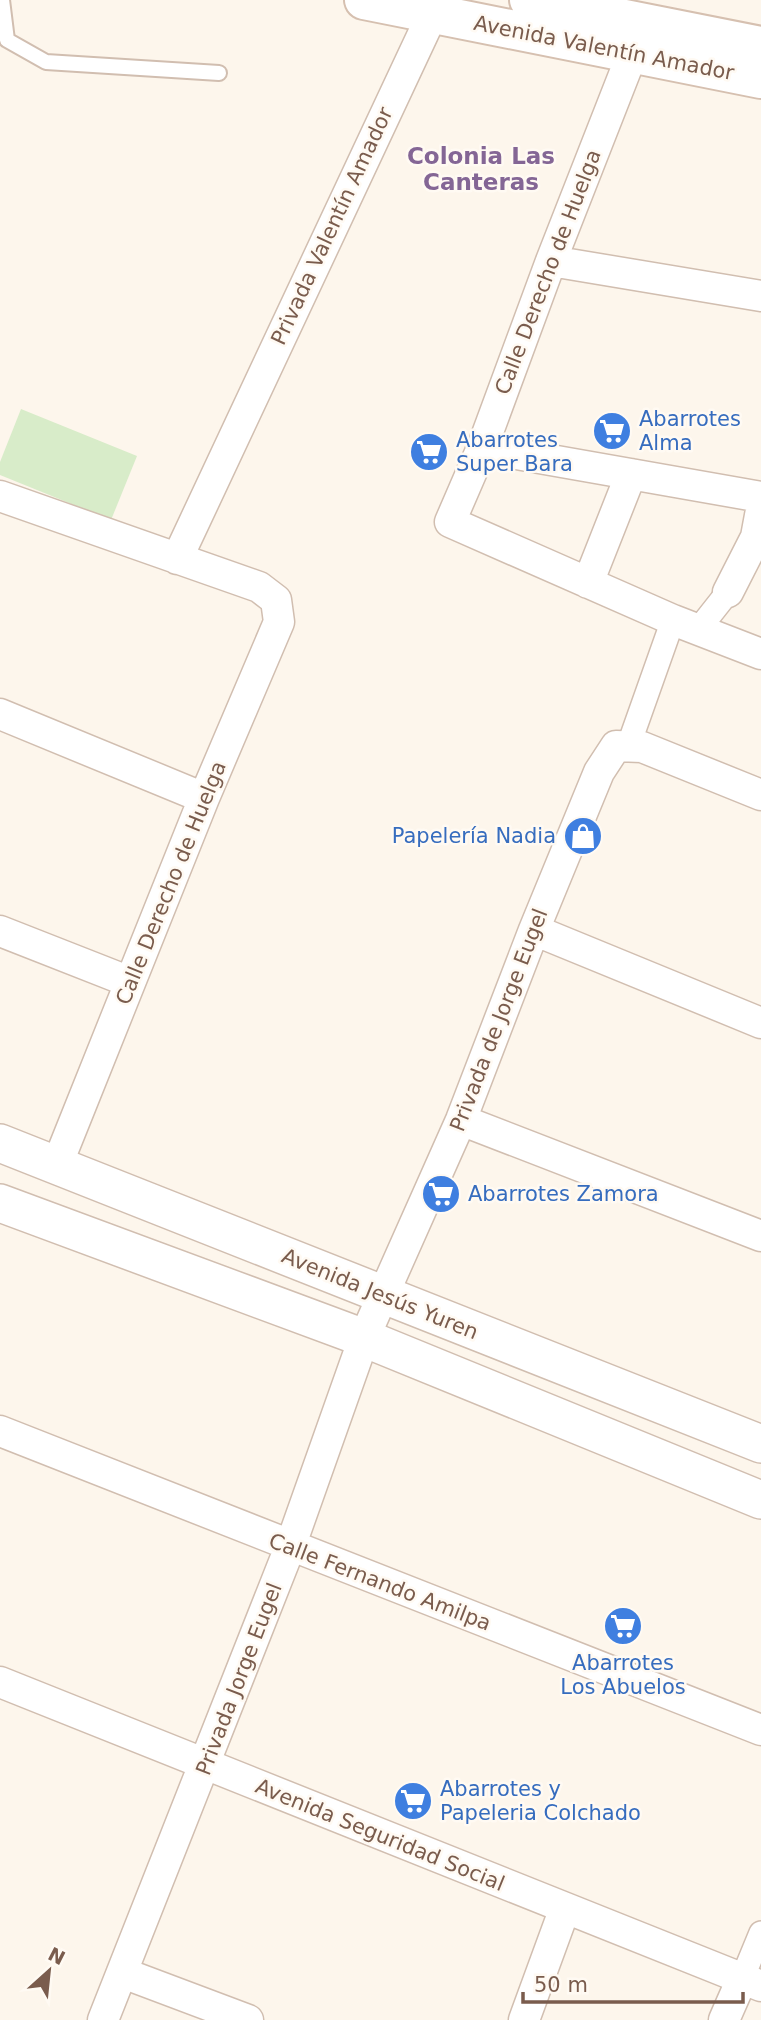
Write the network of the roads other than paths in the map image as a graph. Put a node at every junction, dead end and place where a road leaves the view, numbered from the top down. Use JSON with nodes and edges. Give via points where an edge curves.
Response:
{"nodes":[{"id":1,"x":2,"y":0,"type":"edge"},
{"id":2,"x":364,"y":0,"type":"edge"},
{"id":3,"x":529,"y":0,"type":"edge"},
{"id":4,"x":436,"y":6,"type":"edge"},
{"id":5,"x":638,"y":39,"type":"junction"},
{"id":6,"x":761,"y":46,"type":"edge"},
{"id":7,"x":219,"y":73,"type":"dead end"},
{"id":8,"x":761,"y":79,"type":"edge"},
{"id":9,"x":551,"y":261,"type":"junction"},
{"id":10,"x":761,"y":296,"type":"edge"},
{"id":11,"x":482,"y":448,"type":"junction"},
{"id":12,"x":631,"y":474,"type":"junction"},
{"id":13,"x":0,"y":496,"type":"edge"},
{"id":14,"x":761,"y":497,"type":"edge"},
{"id":15,"x":761,"y":510,"type":"edge"},
{"id":16,"x":177,"y":559,"type":"junction"},
{"id":17,"x":588,"y":583,"type":"junction"},
{"id":18,"x":728,"y":592,"type":"joint"},
{"id":19,"x":686,"y":625,"type":"junction"},
{"id":20,"x":761,"y":654,"type":"edge"},
{"id":21,"x":0,"y":714,"type":"edge"},
{"id":22,"x":622,"y":747,"type":"junction"},
{"id":23,"x":761,"y":795,"type":"edge"},
{"id":24,"x":204,"y":798,"type":"junction"},
{"id":25,"x":534,"y":930,"type":"junction"},
{"id":26,"x":0,"y":931,"type":"edge"},
{"id":27,"x":130,"y":982,"type":"junction"},
{"id":28,"x":761,"y":1023,"type":"edge"},
{"id":29,"x":461,"y":1121,"type":"junction"},
{"id":30,"x":0,"y":1143,"type":"edge"},
{"id":31,"x":57,"y":1165,"type":"junction"},
{"id":32,"x":0,"y":1203,"type":"edge"},
{"id":33,"x":761,"y":1236,"type":"edge"},
{"id":34,"x":383,"y":1295,"type":"junction"},
{"id":35,"x":365,"y":1338,"type":"junction"},
{"id":36,"x":0,"y":1431,"type":"edge"},
{"id":37,"x":761,"y":1444,"type":"edge"},
{"id":38,"x":761,"y":1500,"type":"edge"},
{"id":39,"x":290,"y":1547,"type":"junction"},
{"id":40,"x":0,"y":1682,"type":"edge"},
{"id":41,"x":761,"y":1730,"type":"edge"},
{"id":42,"x":205,"y":1765,"type":"junction"},
{"id":43,"x":565,"y":1908,"type":"junction"},
{"id":44,"x":761,"y":1933,"type":"edge"},
{"id":45,"x":123,"y":1973,"type":"junction"},
{"id":46,"x":751,"y":1982,"type":"edge"},
{"id":47,"x":103,"y":2020,"type":"edge"},
{"id":48,"x":248,"y":2020,"type":"edge"},
{"id":49,"x":524,"y":2020,"type":"edge"},
{"id":50,"x":724,"y":2020,"type":"edge"}],
"edges":[{"from":1,"to":7,"type":"lane","via":[[7,40],[46,62]]},
{"from":2,"to":4,"type":"main road","name":"Avenida Valentín Amador"},
{"from":3,"to":5,"type":"main road","name":"Avenida Valentín Amador"},
{"from":4,"to":5,"type":"main road","name":"Avenida Valentín Amador"},
{"from":4,"to":16,"type":"street","name":"Privada Valentín Amador"},
{"from":5,"to":6,"type":"main road","name":"Avenida Valentín Amador"},
{"from":5,"to":8,"type":"main road","name":"Avenida Valentín Amador"},
{"from":5,"to":9,"type":"street","name":"Calle Derecho de Huelga"},
{"from":9,"to":10,"type":"street"},
{"from":9,"to":11,"type":"street","name":"Calle Derecho de Huelga"},
{"from":11,"to":12,"type":"street"},
{"from":11,"to":17,"type":"street","name":"Calle Derecho de Huelga","via":[[450,522]]},
{"from":12,"to":14,"type":"street"},
{"from":12,"to":17,"type":"street"},
{"from":13,"to":16,"type":"street"},
{"from":15,"to":18,"type":"street","via":[[756,537]]},
{"from":16,"to":24,"type":"street","name":"Calle Derecho de Huelga","via":[[259,587],[276,600],[279,622]]},
{"from":17,"to":19,"type":"street"},
{"from":18,"to":19,"type":"street"},
{"from":19,"to":20,"type":"street"},
{"from":19,"to":22,"type":"street"},
{"from":21,"to":24,"type":"street"},
{"from":22,"to":23,"type":"street","via":[[642,747]]},
{"from":22,"to":25,"type":"street","name":"Privada de Jorge Eugel","via":[[599,772]]},
{"from":24,"to":27,"type":"street","name":"Calle Derecho de Huelga"},
{"from":25,"to":28,"type":"street"},
{"from":25,"to":29,"type":"street","name":"Privada de Jorge Eugel"},
{"from":26,"to":27,"type":"street"},
{"from":27,"to":31,"type":"street","name":"Calle Derecho de Huelga"},
{"from":29,"to":33,"type":"street"},
{"from":29,"to":34,"type":"street","name":"Privada de Jorge Eugel"},
{"from":30,"to":31,"type":"street","name":"Avenida Jesús Yuren"},
{"from":31,"to":34,"type":"street","name":"Avenida Jesús Yuren"},
{"from":32,"to":35,"type":"street"},
{"from":34,"to":35,"type":"street","name":"Privada Jorge Eugel"},
{"from":34,"to":37,"type":"street","name":"Avenida Jesús Yuren"},
{"from":35,"to":38,"type":"street"},
{"from":35,"to":39,"type":"street","name":"Privada Jorge Eugel"},
{"from":36,"to":39,"type":"street","name":"Calle Fernando Amilpa"},
{"from":39,"to":41,"type":"street","name":"Calle Fernando Amilpa"},
{"from":39,"to":42,"type":"street","name":"Privada Jorge Eugel"},
{"from":40,"to":42,"type":"street","name":"Avenida Seguridad Social"},
{"from":42,"to":43,"type":"street","name":"Avenida Seguridad Social"},
{"from":42,"to":45,"type":"street","name":"Privada Jorge Eugel"},
{"from":43,"to":46,"type":"street","name":"Avenida Seguridad Social"},
{"from":43,"to":49,"type":"street"},
{"from":44,"to":46,"type":"street"},
{"from":45,"to":47,"type":"street","name":"Privada Jorge Eugel"},
{"from":45,"to":48,"type":"street"},
{"from":46,"to":50,"type":"street"}]}
